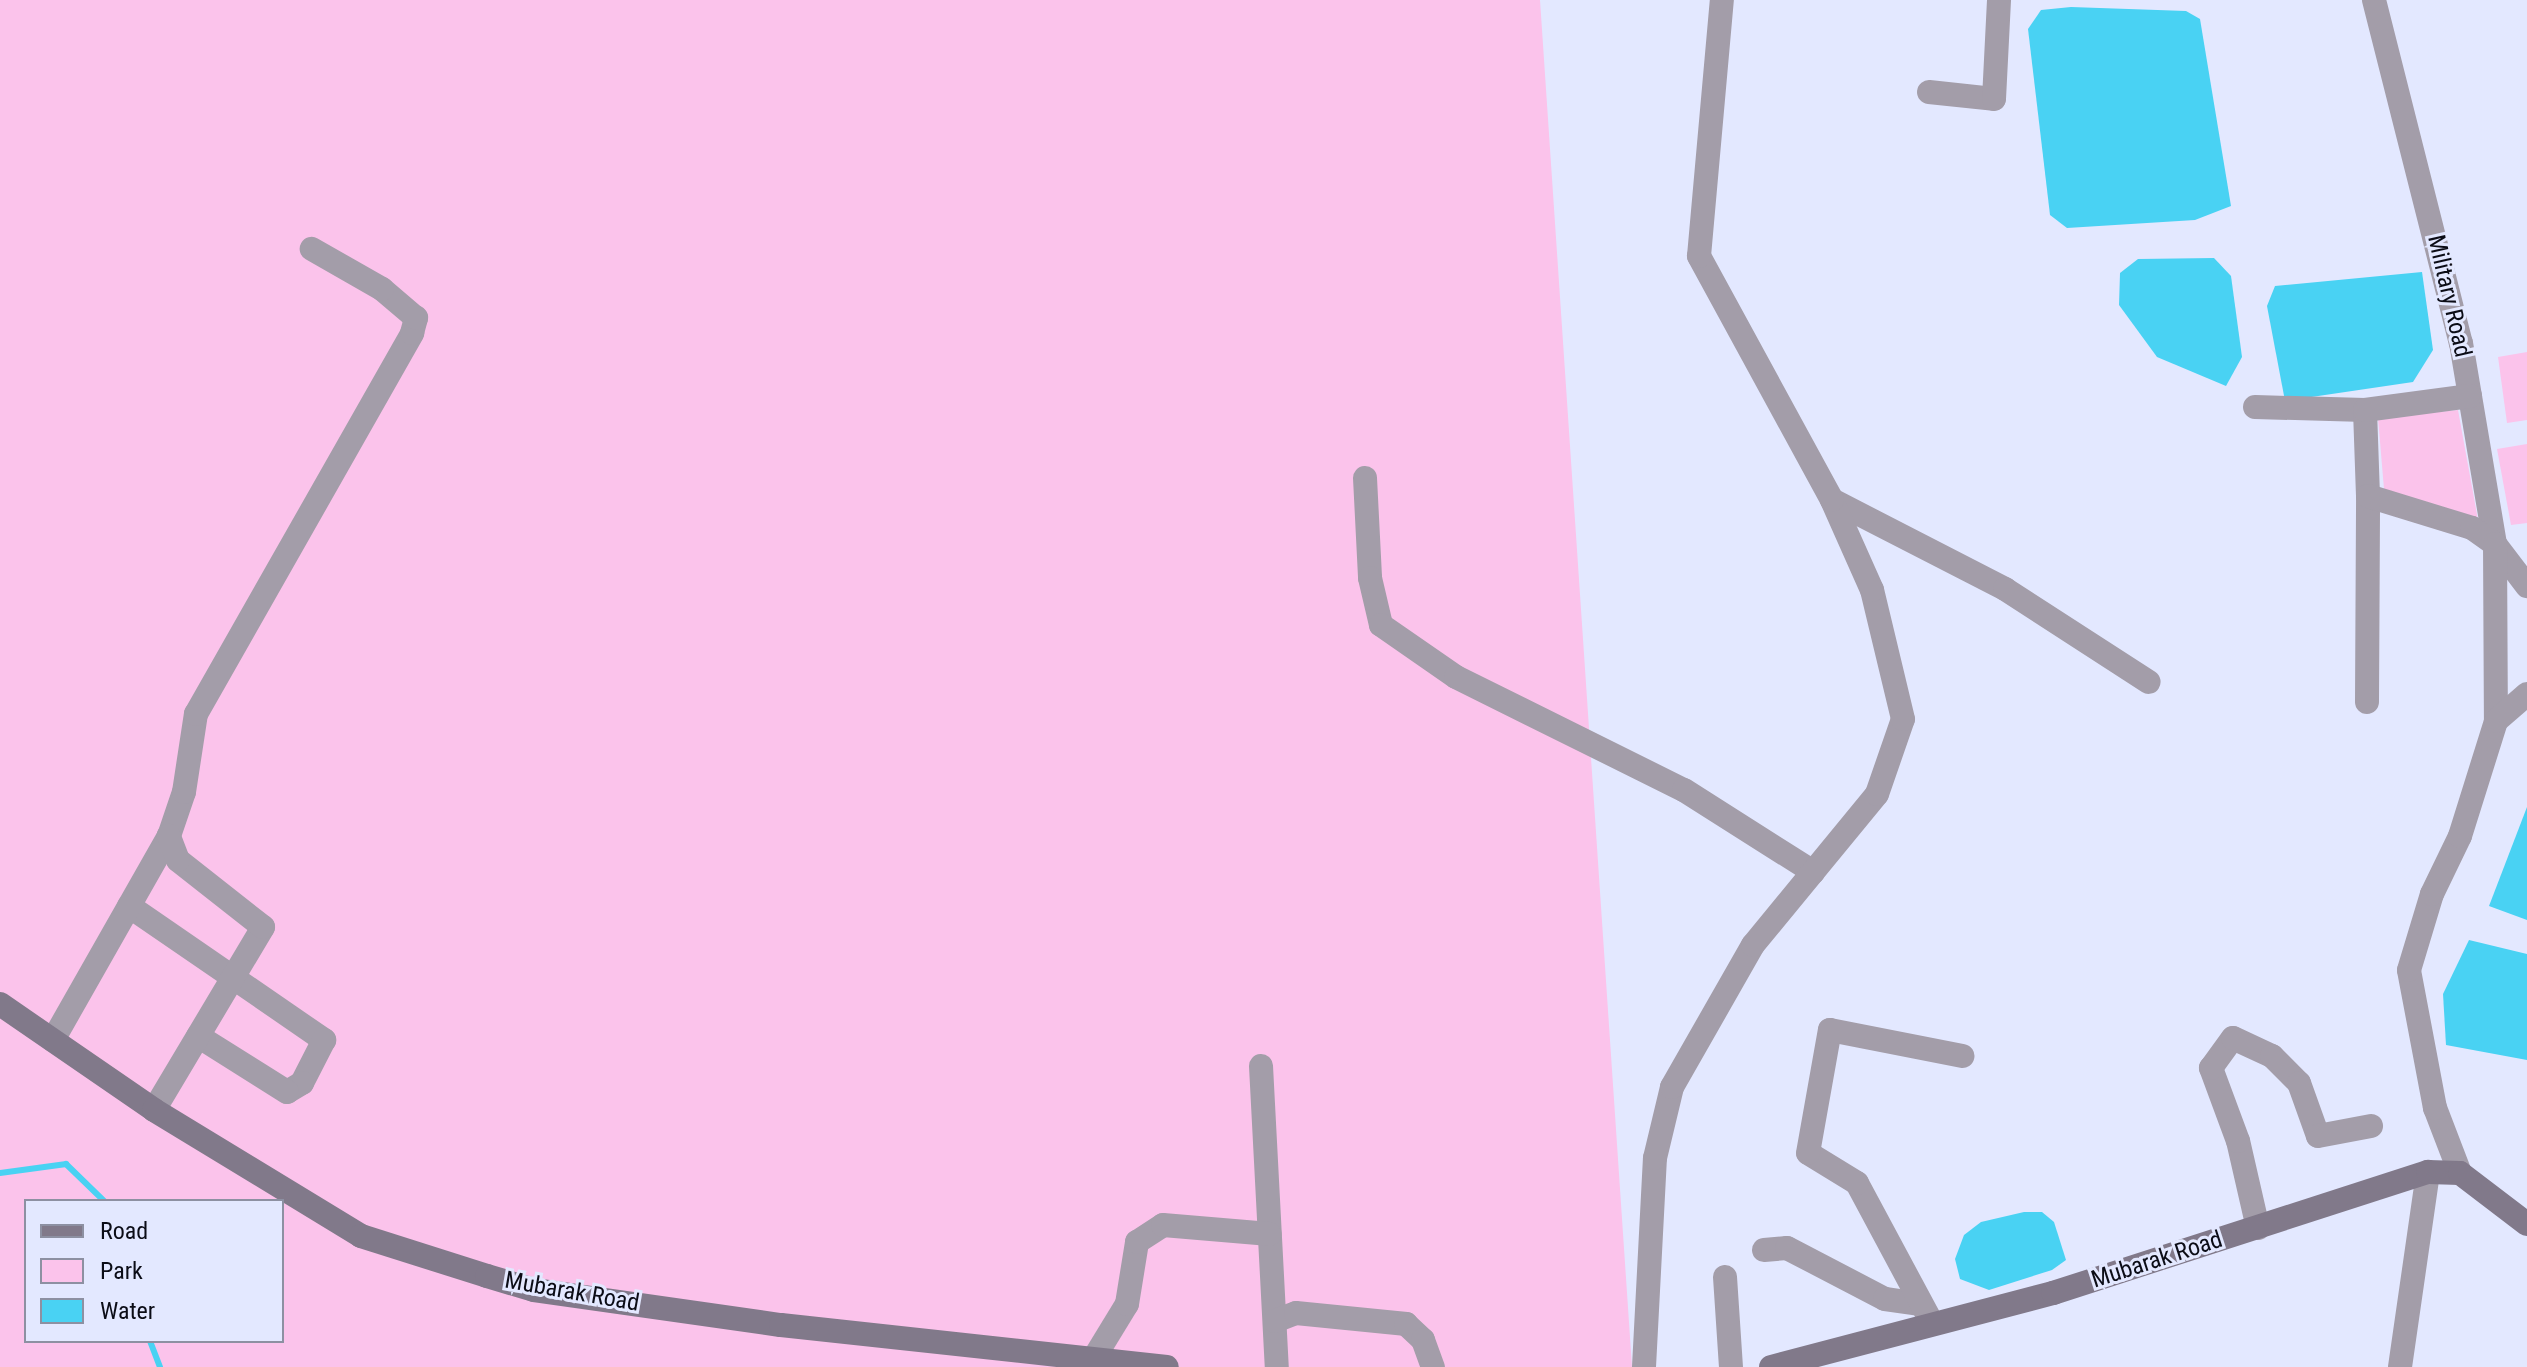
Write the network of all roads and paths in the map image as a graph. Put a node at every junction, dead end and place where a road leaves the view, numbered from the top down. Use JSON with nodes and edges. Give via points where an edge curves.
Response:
{"nodes":[{"id":1,"x":1722,"y":0,"type":"edge"},
{"id":2,"x":1999,"y":0,"type":"edge"},
{"id":3,"x":2374,"y":0,"type":"edge"},
{"id":4,"x":1929,"y":92,"type":"dead end"},
{"id":5,"x":312,"y":249,"type":"dead end"},
{"id":6,"x":2470,"y":396,"type":"junction"},
{"id":7,"x":2255,"y":407,"type":"dead end"},
{"id":8,"x":2365,"y":410,"type":"junction"},
{"id":9,"x":1365,"y":478,"type":"dead end"},
{"id":10,"x":2368,"y":496,"type":"junction"},
{"id":11,"x":1832,"y":500,"type":"junction"},
{"id":12,"x":2495,"y":544,"type":"junction"},
{"id":13,"x":2527,"y":586,"type":"edge"},
{"id":14,"x":2149,"y":682,"type":"dead end"},
{"id":15,"x":2527,"y":694,"type":"edge"},
{"id":16,"x":2367,"y":702,"type":"dead end"},
{"id":17,"x":2496,"y":721,"type":"junction"},
{"id":18,"x":169,"y":836,"type":"junction"},
{"id":19,"x":1813,"y":872,"type":"junction"},
{"id":20,"x":129,"y":906,"type":"junction"},
{"id":21,"x":234,"y":975,"type":"junction"},
{"id":22,"x":0,"y":1004,"type":"edge"},
{"id":23,"x":198,"y":1036,"type":"junction"},
{"id":24,"x":53,"y":1040,"type":"junction"},
{"id":25,"x":1962,"y":1056,"type":"dead end"},
{"id":26,"x":1261,"y":1066,"type":"dead end"},
{"id":27,"x":154,"y":1110,"type":"junction"},
{"id":28,"x":2371,"y":1126,"type":"dead end"},
{"id":29,"x":2428,"y":1172,"type":"junction"},
{"id":30,"x":2460,"y":1173,"type":"junction"},
{"id":31,"x":2527,"y":1224,"type":"edge"},
{"id":32,"x":2258,"y":1228,"type":"junction"},
{"id":33,"x":1270,"y":1234,"type":"junction"},
{"id":34,"x":1764,"y":1250,"type":"dead end"},
{"id":35,"x":1725,"y":1277,"type":"dead end"},
{"id":36,"x":1927,"y":1313,"type":"junction"},
{"id":37,"x":1275,"y":1321,"type":"junction"},
{"id":38,"x":1094,"y":1358,"type":"junction"},
{"id":39,"x":1167,"y":1367,"type":"edge"},
{"id":40,"x":1277,"y":1367,"type":"edge"},
{"id":41,"x":1433,"y":1367,"type":"edge"},
{"id":42,"x":1644,"y":1367,"type":"edge"},
{"id":43,"x":1731,"y":1367,"type":"edge"},
{"id":44,"x":1771,"y":1367,"type":"edge"},
{"id":45,"x":2400,"y":1367,"type":"edge"}],
"edges":[{"from":1,"to":11,"type":"street","via":[[1699,256]]},
{"from":2,"to":4,"type":"street","via":[[1994,99]]},
{"from":3,"to":6,"type":"street","name":"Military Road"},
{"from":5,"to":18,"type":"street","via":[[382,289],[416,318],[196,714],[184,792]]},
{"from":6,"to":8,"type":"street"},
{"from":6,"to":12,"type":"street","name":"Military Road"},
{"from":7,"to":8,"type":"street"},
{"from":8,"to":10,"type":"street"},
{"from":9,"to":19,"type":"street","via":[[1370,578],[1381,625],[1456,677],[1684,790]]},
{"from":10,"to":12,"type":"street","via":[[2472,528]]},
{"from":10,"to":16,"type":"street"},
{"from":11,"to":14,"type":"street","via":[[2005,589]]},
{"from":11,"to":19,"type":"street","via":[[1872,590],[1903,719],[1877,794]]},
{"from":12,"to":13,"type":"street","name":"Military Road"},
{"from":12,"to":17,"type":"street"},
{"from":15,"to":17,"type":"street"},
{"from":17,"to":30,"type":"street","via":[[2409,970],[2435,1108]]},
{"from":18,"to":20,"type":"street"},
{"from":18,"to":21,"type":"street","via":[[178,860],[263,927]]},
{"from":19,"to":42,"type":"street","via":[[1753,945],[1672,1087],[1655,1158]]},
{"from":20,"to":21,"type":"street"},
{"from":20,"to":24,"type":"street"},
{"from":21,"to":23,"type":"street"},
{"from":21,"to":23,"type":"street","via":[[324,1040],[302,1083],[287,1092]]},
{"from":22,"to":24,"type":"street","name":"Mubarak Road"},
{"from":23,"to":27,"type":"street"},
{"from":24,"to":27,"type":"street","name":"Mubarak Road"},
{"from":25,"to":36,"type":"street","via":[[1830,1030],[1808,1153],[1857,1183]]},
{"from":26,"to":33,"type":"street"},
{"from":27,"to":38,"type":"street","name":"Mubarak Road","via":[[361,1236],[534,1290],[781,1325]]},
{"from":28,"to":32,"type":"street","via":[[2318,1136],[2299,1083],[2272,1056],[2233,1038],[2211,1068],[2238,1141]]},
{"from":29,"to":30,"type":"street","name":"Mubarak Road"},
{"from":29,"to":32,"type":"street","name":"Mubarak Road"},
{"from":29,"to":45,"type":"street"},
{"from":30,"to":31,"type":"street"},
{"from":32,"to":36,"type":"street","name":"Mubarak Road","via":[[2053,1293]]},
{"from":33,"to":37,"type":"street"},
{"from":33,"to":38,"type":"street","via":[[1163,1225],[1137,1242],[1127,1304]]},
{"from":34,"to":36,"type":"street","via":[[1787,1248],[1885,1299]]},
{"from":35,"to":43,"type":"street"},
{"from":36,"to":44,"type":"street","name":"Mubarak Road"},
{"from":37,"to":40,"type":"street"},
{"from":37,"to":41,"type":"street","via":[[1296,1313],[1406,1324],[1423,1340]]},
{"from":38,"to":39,"type":"street","name":"Mubarak Road"}]}
